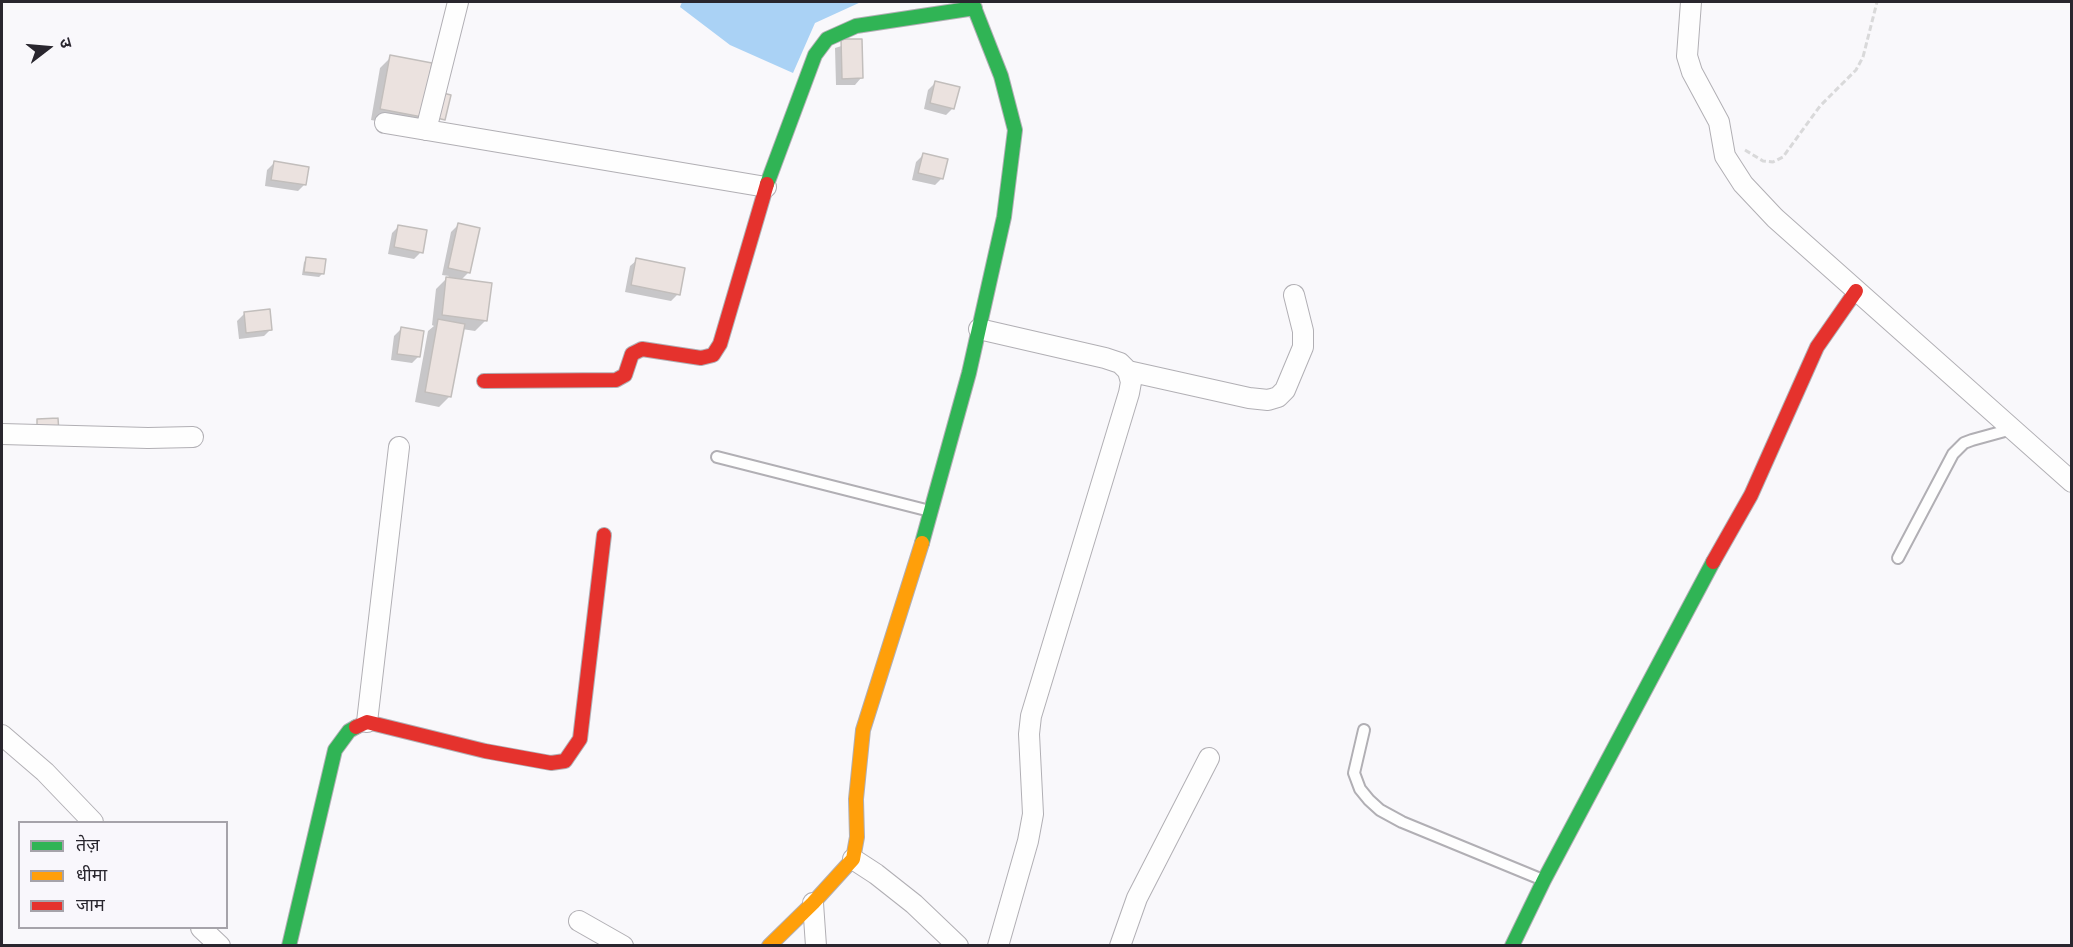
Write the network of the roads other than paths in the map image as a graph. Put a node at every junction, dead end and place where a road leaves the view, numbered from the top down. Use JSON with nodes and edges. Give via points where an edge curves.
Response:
{"nodes":[{"id":1,"x":458,"y":2,"type":"edge"},
{"id":2,"x":1691,"y":2,"type":"edge"},
{"id":3,"x":973,"y":5,"type":"edge"},
{"id":4,"x":385,"y":123,"type":"dead end"},
{"id":5,"x":426,"y":130,"type":"junction"},
{"id":6,"x":766,"y":187,"type":"junction"},
{"id":7,"x":1856,"y":291,"type":"junction"},
{"id":8,"x":1294,"y":295,"type":"dead end"},
{"id":9,"x":979,"y":329,"type":"junction"},
{"id":10,"x":1128,"y":371,"type":"junction"},
{"id":11,"x":484,"y":381,"type":"dead end"},
{"id":12,"x":2012,"y":429,"type":"junction"},
{"id":13,"x":2,"y":434,"type":"edge"},
{"id":14,"x":193,"y":437,"type":"dead end"},
{"id":15,"x":399,"y":447,"type":"dead end"},
{"id":16,"x":717,"y":457,"type":"dead end"},
{"id":17,"x":2072,"y":482,"type":"edge"},
{"id":18,"x":930,"y":511,"type":"junction"},
{"id":19,"x":604,"y":535,"type":"dead end"},
{"id":20,"x":1898,"y":558,"type":"dead end"},
{"id":21,"x":367,"y":722,"type":"junction"},
{"id":22,"x":1364,"y":730,"type":"dead end"},
{"id":23,"x":2,"y":735,"type":"edge"},
{"id":24,"x":1209,"y":758,"type":"dead end"},
{"id":25,"x":92,"y":821,"type":"edge"},
{"id":26,"x":854,"y":859,"type":"junction"},
{"id":27,"x":1544,"y":880,"type":"junction"},
{"id":28,"x":813,"y":903,"type":"junction"},
{"id":29,"x":579,"y":921,"type":"dead end"},
{"id":30,"x":203,"y":929,"type":"edge"},
{"id":31,"x":220,"y":945,"type":"edge"},
{"id":32,"x":289,"y":945,"type":"edge"},
{"id":33,"x":623,"y":945,"type":"edge"},
{"id":34,"x":769,"y":945,"type":"edge"},
{"id":35,"x":816,"y":945,"type":"edge"},
{"id":36,"x":958,"y":945,"type":"edge"},
{"id":37,"x":998,"y":945,"type":"edge"},
{"id":38,"x":1120,"y":945,"type":"edge"},
{"id":39,"x":1512,"y":945,"type":"edge"}],
"edges":[{"from":1,"to":5,"type":"street"},
{"from":2,"to":7,"type":"street","via":[[1687,56],[1719,122],[1725,156],[1743,184],[1775,218]]},
{"from":3,"to":6,"type":"street","via":[[856,26],[827,39],[815,55]]},
{"from":3,"to":9,"type":"street","via":[[1001,76],[1015,130],[1005,217]]},
{"from":4,"to":5,"type":"street"},
{"from":5,"to":6,"type":"street"},
{"from":6,"to":11,"type":"street","via":[[720,344],[713,355],[701,358],[642,349],[632,354],[625,375],[616,380]]},
{"from":7,"to":12,"type":"street"},
{"from":7,"to":27,"type":"street","via":[[1817,347],[1751,495]]},
{"from":8,"to":10,"type":"street","via":[[1303,347],[1285,390],[1278,397],[1249,398]]},
{"from":9,"to":10,"type":"street","via":[[1105,358],[1120,363]]},
{"from":9,"to":18,"type":"street"},
{"from":10,"to":37,"type":"street","via":[[1129,393],[1031,716],[1033,814]]},
{"from":12,"to":17,"type":"street"},
{"from":12,"to":20,"type":"lane","via":[[1964,443],[1953,454]]},
{"from":13,"to":14,"type":"street"},
{"from":15,"to":21,"type":"street"},
{"from":16,"to":18,"type":"lane"},
{"from":18,"to":26,"type":"street","via":[[863,730]]},
{"from":19,"to":21,"type":"street","via":[[580,739],[565,761],[551,763],[485,751]]},
{"from":21,"to":32,"type":"street","via":[[349,731],[335,750]]},
{"from":22,"to":27,"type":"lane","via":[[1354,773],[1360,789],[1380,810]]},
{"from":23,"to":25,"type":"street"},
{"from":24,"to":38,"type":"street","via":[[1137,898]]},
{"from":26,"to":28,"type":"street"},
{"from":26,"to":36,"type":"street","via":[[914,904]]},
{"from":27,"to":39,"type":"street"},
{"from":28,"to":34,"type":"street"},
{"from":28,"to":35,"type":"street"},
{"from":29,"to":33,"type":"street"},
{"from":30,"to":31,"type":"street"}]}
